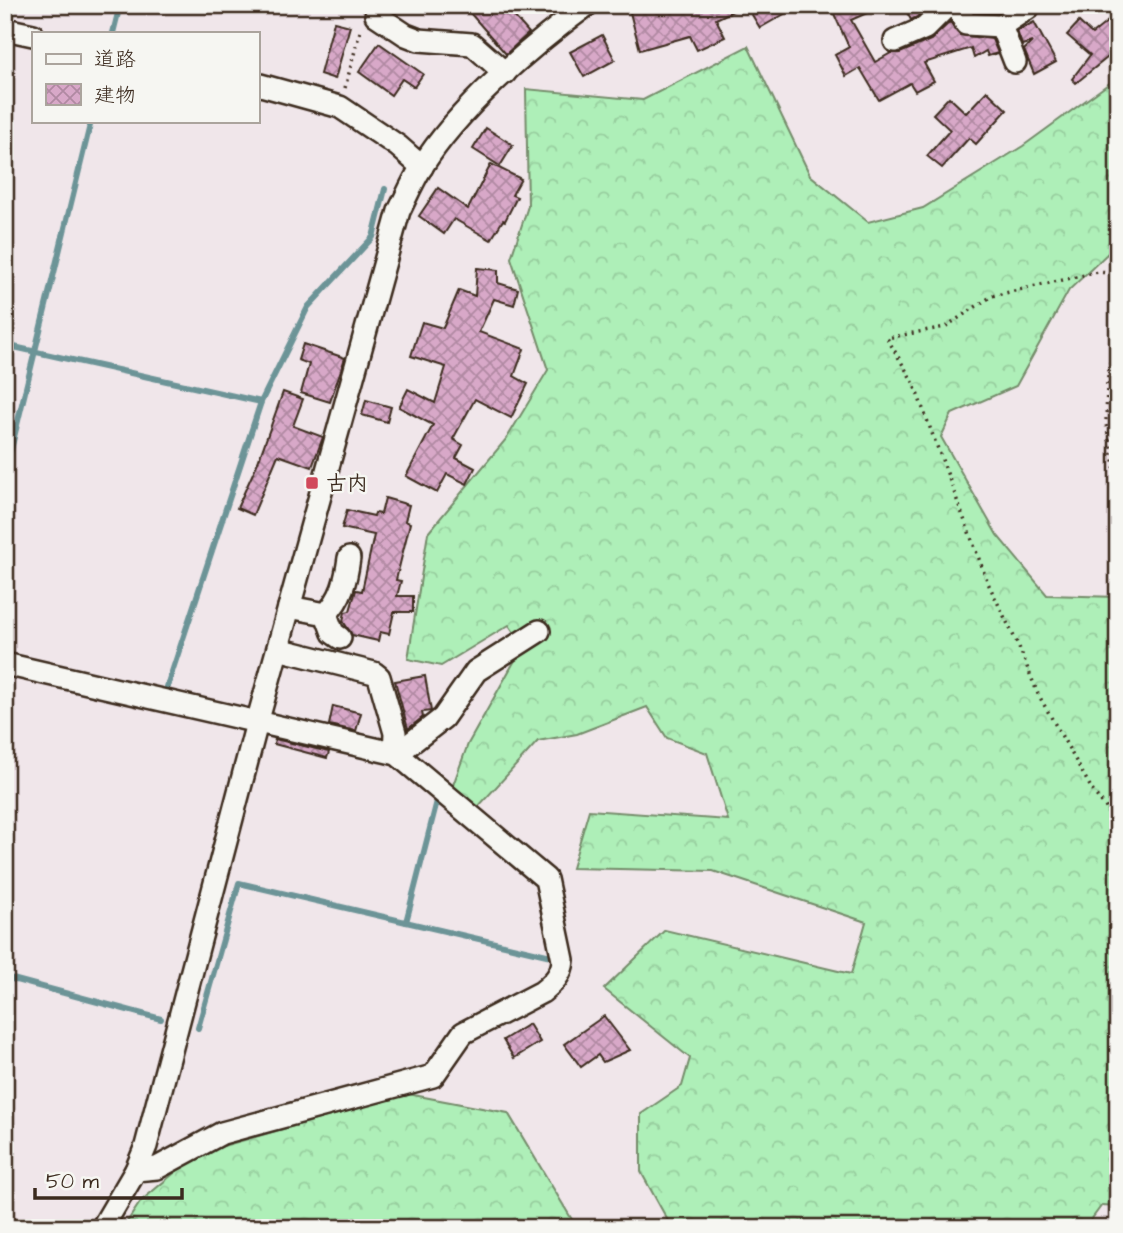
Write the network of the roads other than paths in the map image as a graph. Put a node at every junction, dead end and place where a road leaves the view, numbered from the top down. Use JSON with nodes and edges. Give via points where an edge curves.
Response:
{"nodes":[{"id":1,"x":587,"y":5,"type":"edge"},
{"id":2,"x":948,"y":5,"type":"edge"},
{"id":3,"x":956,"y":5,"type":"edge"},
{"id":4,"x":1028,"y":8,"type":"dead end"},
{"id":5,"x":369,"y":19,"type":"road end"},
{"id":6,"x":1001,"y":26,"type":"junction"},
{"id":7,"x":5,"y":29,"type":"edge"},
{"id":8,"x":32,"y":35,"type":"edge"},
{"id":9,"x":895,"y":41,"type":"dead end"},
{"id":10,"x":1015,"y":62,"type":"dead end"},
{"id":11,"x":505,"y":73,"type":"junction"},
{"id":12,"x":259,"y":85,"type":"edge"},
{"id":13,"x":422,"y":167,"type":"junction"},
{"id":14,"x":349,"y":558,"type":"dead end"},
{"id":15,"x":289,"y":607,"type":"junction"},
{"id":16,"x":326,"y":614,"type":"junction"},
{"id":17,"x":539,"y":631,"type":"dead end"},
{"id":18,"x":340,"y":638,"type":"dead end"},
{"id":19,"x":278,"y":649,"type":"junction"},
{"id":20,"x":5,"y":664,"type":"edge"},
{"id":21,"x":257,"y":723,"type":"junction"},
{"id":22,"x":396,"y":753,"type":"junction"},
{"id":23,"x":136,"y":1170,"type":"junction"},
{"id":24,"x":102,"y":1228,"type":"edge"}],
"edges":[{"from":1,"to":11,"type":"street"},
{"from":2,"to":9,"type":"street","via":[[925,28]]},
{"from":3,"to":6,"type":"street","via":[[966,24]]},
{"from":4,"to":6,"type":"street"},
{"from":5,"to":11,"type":"street","via":[[419,40],[472,44]]},
{"from":6,"to":10,"type":"street"},
{"from":7,"to":8,"type":"street"},
{"from":11,"to":13,"type":"street","via":[[464,113]]},
{"from":12,"to":13,"type":"street","via":[[340,107]]},
{"from":13,"to":15,"type":"street","via":[[399,211]]},
{"from":14,"to":16,"type":"street","via":[[345,586]]},
{"from":15,"to":16,"type":"street"},
{"from":15,"to":19,"type":"street"},
{"from":16,"to":18,"type":"street","via":[[333,633]]},
{"from":17,"to":22,"type":"street","via":[[476,671],[443,718]]},
{"from":19,"to":21,"type":"street"},
{"from":19,"to":22,"type":"street","via":[[380,677]]},
{"from":20,"to":21,"type":"street"},
{"from":21,"to":22,"type":"street"},
{"from":21,"to":23,"type":"street"},
{"from":22,"to":23,"type":"street","via":[[547,879],[562,970],[542,992],[463,1033],[433,1076],[222,1133],[158,1168]]},
{"from":23,"to":24,"type":"street"}]}
